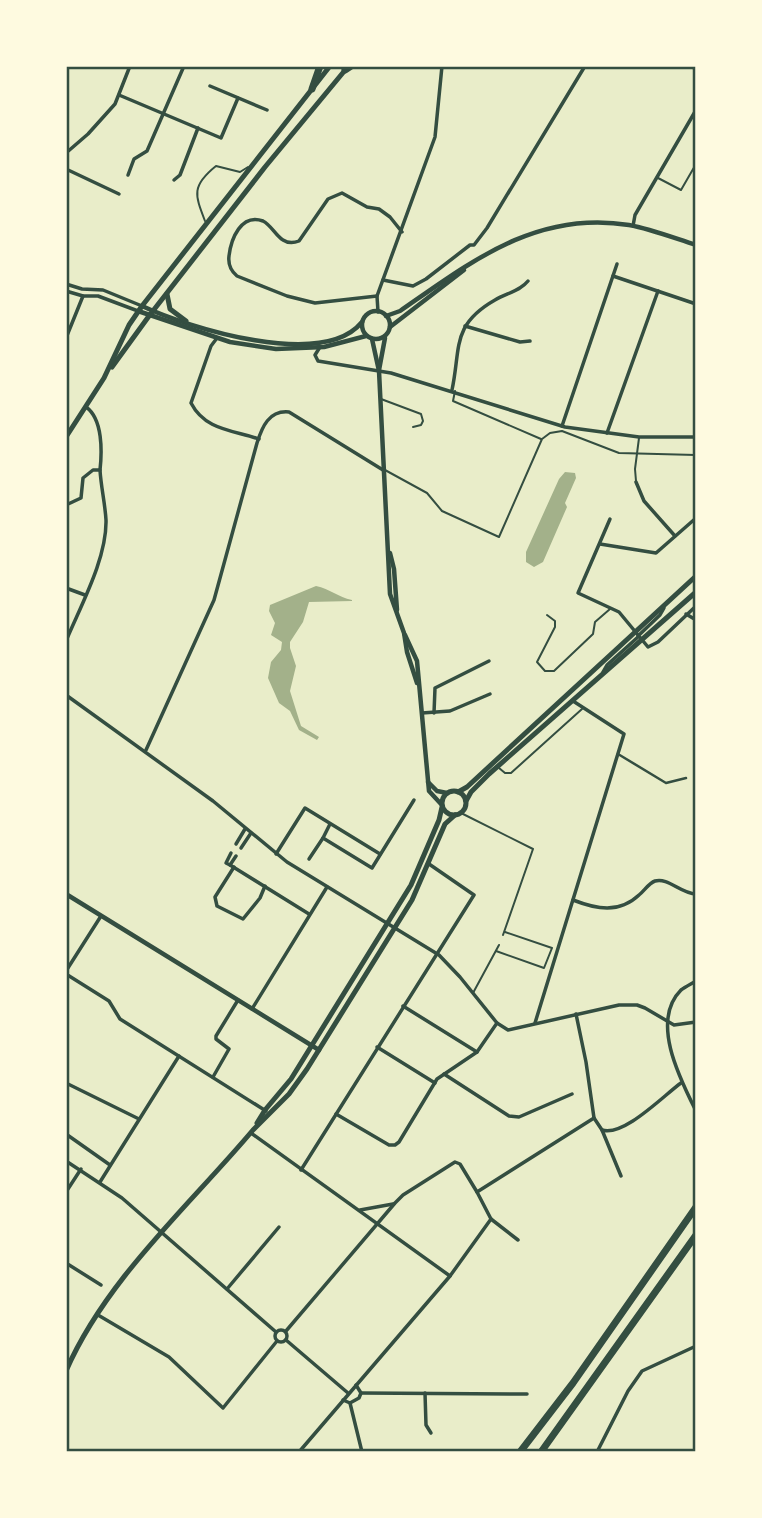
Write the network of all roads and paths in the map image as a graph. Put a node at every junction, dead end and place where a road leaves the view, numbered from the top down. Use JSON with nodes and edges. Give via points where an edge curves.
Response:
{"nodes":[{"id":1,"x":130,"y":66,"type":"edge"},
{"id":2,"x":184,"y":66,"type":"edge"},
{"id":3,"x":320,"y":66,"type":"edge"},
{"id":4,"x":330,"y":66,"type":"edge"},
{"id":5,"x":442,"y":66,"type":"edge"},
{"id":6,"x":585,"y":66,"type":"edge"},
{"id":7,"x":686,"y":66,"type":"edge"},
{"id":8,"x":348,"y":68,"type":"edge"},
{"id":9,"x":695,"y":68,"type":"edge"},
{"id":10,"x":210,"y":86,"type":"dead end"},
{"id":11,"x":312,"y":89,"type":"junction"},
{"id":12,"x":119,"y":95,"type":"junction"},
{"id":13,"x":238,"y":98,"type":"junction"},
{"id":14,"x":267,"y":110,"type":"dead end"},
{"id":15,"x":695,"y":110,"type":"edge"},
{"id":16,"x":163,"y":114,"type":"junction"},
{"id":17,"x":198,"y":128,"type":"junction"},
{"id":18,"x":66,"y":153,"type":"edge"},
{"id":19,"x":258,"y":160,"type":"junction"},
{"id":20,"x":695,"y":164,"type":"edge"},
{"id":21,"x":66,"y":169,"type":"edge"},
{"id":22,"x":128,"y":175,"type":"dead end"},
{"id":23,"x":657,"y":177,"type":"junction"},
{"id":24,"x":174,"y":180,"type":"dead end"},
{"id":25,"x":119,"y":194,"type":"dead end"},
{"id":26,"x":207,"y":225,"type":"junction"},
{"id":27,"x":633,"y":226,"type":"junction"},
{"id":28,"x":402,"y":232,"type":"junction"},
{"id":29,"x":695,"y":245,"type":"edge"},
{"id":30,"x":475,"y":260,"type":"junction"},
{"id":31,"x":617,"y":264,"type":"dead end"},
{"id":32,"x":613,"y":276,"type":"junction"},
{"id":33,"x":383,"y":280,"type":"junction"},
{"id":34,"x":528,"y":281,"type":"dead end"},
{"id":35,"x":66,"y":284,"type":"edge"},
{"id":36,"x":66,"y":291,"type":"edge"},
{"id":37,"x":658,"y":291,"type":"junction"},
{"id":38,"x":167,"y":294,"type":"junction"},
{"id":39,"x":83,"y":296,"type":"junction"},
{"id":40,"x":377,"y":296,"type":"junction"},
{"id":41,"x":695,"y":304,"type":"edge"},
{"id":42,"x":140,"y":309,"type":"junction"},
{"id":43,"x":378,"y":312,"type":"junction"},
{"id":44,"x":151,"y":313,"type":"junction"},
{"id":45,"x":386,"y":316,"type":"junction"},
{"id":46,"x":186,"y":321,"type":"junction"},
{"id":47,"x":362,"y":322,"type":"junction"},
{"id":48,"x":465,"y":326,"type":"junction"},
{"id":49,"x":390,"y":327,"type":"junction"},
{"id":50,"x":366,"y":336,"type":"junction"},
{"id":51,"x":385,"y":336,"type":"junction"},
{"id":52,"x":66,"y":338,"type":"edge"},
{"id":53,"x":217,"y":338,"type":"junction"},
{"id":54,"x":372,"y":339,"type":"junction"},
{"id":55,"x":530,"y":341,"type":"dead end"},
{"id":56,"x":320,"y":347,"type":"junction"},
{"id":57,"x":379,"y":371,"type":"junction"},
{"id":58,"x":104,"y":377,"type":"junction"},
{"id":59,"x":453,"y":390,"type":"junction"},
{"id":60,"x":380,"y":398,"type":"junction"},
{"id":61,"x":86,"y":407,"type":"junction"},
{"id":62,"x":562,"y":426,"type":"junction"},
{"id":63,"x":413,"y":427,"type":"dead end"},
{"id":64,"x":607,"y":433,"type":"junction"},
{"id":65,"x":639,"y":436,"type":"junction"},
{"id":66,"x":695,"y":436,"type":"edge"},
{"id":67,"x":66,"y":437,"type":"edge"},
{"id":68,"x":259,"y":439,"type":"junction"},
{"id":69,"x":542,"y":439,"type":"junction"},
{"id":70,"x":637,"y":453,"type":"junction"},
{"id":71,"x":695,"y":455,"type":"edge"},
{"id":72,"x":100,"y":470,"type":"junction"},
{"id":73,"x":383,"y":470,"type":"junction"},
{"id":74,"x":636,"y":482,"type":"joint"},
{"id":75,"x":66,"y":505,"type":"edge"},
{"id":76,"x":695,"y":518,"type":"edge"},
{"id":77,"x":610,"y":519,"type":"dead end"},
{"id":78,"x":675,"y":536,"type":"junction"},
{"id":79,"x":600,"y":544,"type":"junction"},
{"id":80,"x":695,"y":576,"type":"edge"},
{"id":81,"x":66,"y":588,"type":"edge"},
{"id":82,"x":695,"y":592,"type":"edge"},
{"id":83,"x":85,"y":595,"type":"junction"},
{"id":84,"x":695,"y":606,"type":"edge"},
{"id":85,"x":610,"y":608,"type":"junction"},
{"id":86,"x":686,"y":614,"type":"junction"},
{"id":87,"x":547,"y":615,"type":"dead end"},
{"id":88,"x":695,"y":620,"type":"edge"},
{"id":89,"x":638,"y":636,"type":"junction"},
{"id":90,"x":66,"y":640,"type":"edge"},
{"id":91,"x":489,"y":661,"type":"dead end"},
{"id":92,"x":490,"y":694,"type":"dead end"},
{"id":93,"x":66,"y":695,"type":"edge"},
{"id":94,"x":573,"y":701,"type":"junction"},
{"id":95,"x":582,"y":709,"type":"junction"},
{"id":96,"x":420,"y":713,"type":"junction"},
{"id":97,"x":434,"y":713,"type":"junction"},
{"id":98,"x":145,"y":751,"type":"junction"},
{"id":99,"x":618,"y":753,"type":"junction"},
{"id":100,"x":499,"y":767,"type":"junction"},
{"id":101,"x":427,"y":778,"type":"junction"},
{"id":102,"x":686,"y":778,"type":"dead end"},
{"id":103,"x":458,"y":792,"type":"junction"},
{"id":104,"x":447,"y":793,"type":"junction"},
{"id":105,"x":414,"y":800,"type":"dead end"},
{"id":106,"x":466,"y":801,"type":"junction"},
{"id":107,"x":442,"y":805,"type":"junction"},
{"id":108,"x":458,"y":814,"type":"junction"},
{"id":109,"x":330,"y":824,"type":"junction"},
{"id":110,"x":245,"y":828,"type":"junction"},
{"id":111,"x":251,"y":833,"type":"junction"},
{"id":112,"x":323,"y":838,"type":"junction"},
{"id":113,"x":236,"y":844,"type":"dead end"},
{"id":114,"x":242,"y":848,"type":"dead end"},
{"id":115,"x":276,"y":854,"type":"junction"},
{"id":116,"x":381,"y":854,"type":"junction"},
{"id":117,"x":234,"y":855,"type":"dead end"},
{"id":118,"x":309,"y":859,"type":"dead end"},
{"id":119,"x":429,"y":864,"type":"junction"},
{"id":120,"x":232,"y":866,"type":"junction"},
{"id":121,"x":265,"y":886,"type":"junction"},
{"id":122,"x":327,"y":887,"type":"junction"},
{"id":123,"x":66,"y":894,"type":"edge"},
{"id":124,"x":695,"y":894,"type":"edge"},
{"id":125,"x":573,"y":900,"type":"junction"},
{"id":126,"x":309,"y":914,"type":"junction"},
{"id":127,"x":101,"y":915,"type":"junction"},
{"id":128,"x":387,"y":925,"type":"junction"},
{"id":129,"x":395,"y":928,"type":"junction"},
{"id":130,"x":499,"y":945,"type":"dead end"},
{"id":131,"x":496,"y":951,"type":"junction"},
{"id":132,"x":435,"y":953,"type":"junction"},
{"id":133,"x":66,"y":972,"type":"edge"},
{"id":134,"x":695,"y":981,"type":"edge"},
{"id":135,"x":473,"y":993,"type":"junction"},
{"id":136,"x":239,"y":1000,"type":"junction"},
{"id":137,"x":402,"y":1006,"type":"junction"},
{"id":138,"x":252,"y":1009,"type":"junction"},
{"id":139,"x":576,"y":1014,"type":"junction"},
{"id":140,"x":695,"y":1022,"type":"edge"},
{"id":141,"x":497,"y":1023,"type":"junction"},
{"id":142,"x":535,"y":1023,"type":"junction"},
{"id":143,"x":669,"y":1023,"type":"junction"},
{"id":144,"x":312,"y":1046,"type":"junction"},
{"id":145,"x":377,"y":1047,"type":"junction"},
{"id":146,"x":319,"y":1050,"type":"junction"},
{"id":147,"x":477,"y":1052,"type":"junction"},
{"id":148,"x":179,"y":1056,"type":"junction"},
{"id":149,"x":444,"y":1074,"type":"junction"},
{"id":150,"x":213,"y":1077,"type":"junction"},
{"id":151,"x":66,"y":1083,"type":"edge"},
{"id":152,"x":435,"y":1083,"type":"junction"},
{"id":153,"x":682,"y":1083,"type":"junction"},
{"id":154,"x":572,"y":1094,"type":"dead end"},
{"id":155,"x":265,"y":1110,"type":"junction"},
{"id":156,"x":695,"y":1111,"type":"edge"},
{"id":157,"x":271,"y":1114,"type":"junction"},
{"id":158,"x":336,"y":1114,"type":"junction"},
{"id":159,"x":594,"y":1118,"type":"junction"},
{"id":160,"x":139,"y":1119,"type":"junction"},
{"id":161,"x":602,"y":1130,"type":"junction"},
{"id":162,"x":252,"y":1131,"type":"junction"},
{"id":163,"x":66,"y":1134,"type":"edge"},
{"id":164,"x":66,"y":1161,"type":"edge"},
{"id":165,"x":110,"y":1166,"type":"junction"},
{"id":166,"x":81,"y":1170,"type":"junction"},
{"id":167,"x":301,"y":1170,"type":"junction"},
{"id":168,"x":621,"y":1176,"type":"dead end"},
{"id":169,"x":100,"y":1182,"type":"junction"},
{"id":170,"x":66,"y":1192,"type":"edge"},
{"id":171,"x":477,"y":1192,"type":"junction"},
{"id":172,"x":395,"y":1203,"type":"junction"},
{"id":173,"x":695,"y":1207,"type":"edge"},
{"id":174,"x":360,"y":1210,"type":"junction"},
{"id":175,"x":491,"y":1219,"type":"junction"},
{"id":176,"x":378,"y":1223,"type":"junction"},
{"id":177,"x":279,"y":1227,"type":"dead end"},
{"id":178,"x":162,"y":1233,"type":"junction"},
{"id":179,"x":695,"y":1235,"type":"edge"},
{"id":180,"x":518,"y":1240,"type":"dead end"},
{"id":181,"x":66,"y":1264,"type":"edge"},
{"id":182,"x":450,"y":1276,"type":"junction"},
{"id":183,"x":101,"y":1284,"type":"dead end"},
{"id":184,"x":227,"y":1289,"type":"junction"},
{"id":185,"x":96,"y":1313,"type":"junction"},
{"id":186,"x":286,"y":1331,"type":"junction"},
{"id":187,"x":276,"y":1332,"type":"junction"},
{"id":188,"x":286,"y":1340,"type":"junction"},
{"id":189,"x":277,"y":1341,"type":"junction"},
{"id":190,"x":695,"y":1346,"type":"edge"},
{"id":191,"x":70,"y":1354,"type":"edge"},
{"id":192,"x":66,"y":1371,"type":"edge"},
{"id":193,"x":356,"y":1385,"type":"junction"},
{"id":194,"x":425,"y":1393,"type":"junction"},
{"id":195,"x":348,"y":1394,"type":"junction"},
{"id":196,"x":361,"y":1394,"type":"junction"},
{"id":197,"x":527,"y":1394,"type":"dead end"},
{"id":198,"x":343,"y":1400,"type":"junction"},
{"id":199,"x":350,"y":1403,"type":"junction"},
{"id":200,"x":431,"y":1433,"type":"dead end"},
{"id":201,"x":299,"y":1451,"type":"edge"},
{"id":202,"x":362,"y":1451,"type":"edge"},
{"id":203,"x":520,"y":1451,"type":"edge"},
{"id":204,"x":541,"y":1451,"type":"edge"},
{"id":205,"x":597,"y":1451,"type":"edge"}],
"edges":[{"from":1,"to":12,"type":"street"},
{"from":2,"to":16,"type":"street"},
{"from":3,"to":11,"type":"highway"},
{"from":4,"to":11,"type":"main road"},
{"from":5,"to":28,"type":"street","via":[[435,137]]},
{"from":6,"to":33,"type":"street","via":[[474,245],[412,286]]},
{"from":7,"to":9,"type":"street"},
{"from":8,"to":38,"type":"main road"},
{"from":10,"to":13,"type":"street"},
{"from":11,"to":19,"type":"main road"},
{"from":12,"to":16,"type":"street"},
{"from":12,"to":18,"type":"street","via":[[95,127]]},
{"from":13,"to":14,"type":"street"},
{"from":13,"to":17,"type":"street","via":[[220,138]]},
{"from":15,"to":23,"type":"street"},
{"from":16,"to":17,"type":"street"},
{"from":16,"to":22,"type":"street","via":[[146,151],[134,159]]},
{"from":17,"to":24,"type":"street","via":[[180,176]]},
{"from":19,"to":26,"type":"main road"},
{"from":19,"to":26,"type":"lane","via":[[240,172],[216,166],[209,172],[195,196]]},
{"from":20,"to":23,"type":"lane","via":[[681,190]]},
{"from":21,"to":25,"type":"street"},
{"from":23,"to":27,"type":"street"},
{"from":26,"to":42,"type":"main road"},
{"from":27,"to":29,"type":"street"},
{"from":27,"to":30,"type":"street","via":[[581,223],[548,228],[511,240]]},
{"from":28,"to":33,"type":"street"},
{"from":28,"to":40,"type":"street","via":[[379,209],[342,193],[328,199],[299,241],[283,240],[268,225],[254,220],[242,224],[234,237],[229,260],[237,276],[315,303]]},
{"from":30,"to":45,"type":"street"},
{"from":30,"to":49,"type":"street"},
{"from":31,"to":32,"type":"street"},
{"from":32,"to":37,"type":"street"},
{"from":32,"to":62,"type":"street"},
{"from":33,"to":40,"type":"street"},
{"from":34,"to":48,"type":"street","via":[[522,289],[482,307]]},
{"from":35,"to":42,"type":"street","via":[[103,290]]},
{"from":36,"to":39,"type":"street"},
{"from":37,"to":41,"type":"street"},
{"from":37,"to":64,"type":"street"},
{"from":38,"to":44,"type":"main road"},
{"from":38,"to":46,"type":"main road","via":[[170,309]]},
{"from":39,"to":42,"type":"street"},
{"from":39,"to":52,"type":"street"},
{"from":40,"to":43,"type":"street"},
{"from":42,"to":44,"type":"street"},
{"from":42,"to":58,"type":"main road"},
{"from":43,"to":45,"type":"street"},
{"from":43,"to":47,"type":"street","via":[[368,314]]},
{"from":44,"to":46,"type":"street"},
{"from":44,"to":53,"type":"street"},
{"from":44,"to":58,"type":"main road"},
{"from":45,"to":49,"type":"street"},
{"from":46,"to":47,"type":"street","via":[[236,337],[286,344],[341,337]]},
{"from":47,"to":50,"type":"street"},
{"from":48,"to":55,"type":"street"},
{"from":48,"to":59,"type":"street","via":[[455,354]]},
{"from":49,"to":51,"type":"street"},
{"from":50,"to":54,"type":"street"},
{"from":50,"to":56,"type":"street"},
{"from":51,"to":54,"type":"street"},
{"from":51,"to":57,"type":"street"},
{"from":53,"to":56,"type":"street","via":[[276,349]]},
{"from":53,"to":68,"type":"street","via":[[191,403],[208,424]]},
{"from":54,"to":57,"type":"street"},
{"from":56,"to":57,"type":"street","via":[[315,355],[318,362]]},
{"from":57,"to":59,"type":"street"},
{"from":57,"to":60,"type":"street"},
{"from":58,"to":61,"type":"main road"},
{"from":59,"to":62,"type":"street"},
{"from":59,"to":69,"type":"lane","via":[[453,401]]},
{"from":60,"to":63,"type":"lane","via":[[421,415],[421,425]]},
{"from":60,"to":73,"type":"street"},
{"from":61,"to":67,"type":"main road"},
{"from":61,"to":72,"type":"street","via":[[103,443]]},
{"from":62,"to":64,"type":"street"},
{"from":64,"to":65,"type":"street"},
{"from":65,"to":66,"type":"street"},
{"from":65,"to":70,"type":"lane"},
{"from":68,"to":73,"type":"street","via":[[266,421],[286,411]]},
{"from":68,"to":98,"type":"street","via":[[212,605]]},
{"from":69,"to":70,"type":"lane","via":[[562,431],[605,449]]},
{"from":69,"to":73,"type":"lane","via":[[499,537],[442,511],[427,493]]},
{"from":70,"to":71,"type":"lane"},
{"from":70,"to":74,"type":"lane"},
{"from":72,"to":75,"type":"street","via":[[83,478],[81,498]]},
{"from":72,"to":83,"type":"street","via":[[104,538]]},
{"from":73,"to":96,"type":"street","via":[[398,614],[415,655]]},
{"from":74,"to":78,"type":"street","via":[[644,501]]},
{"from":76,"to":78,"type":"street"},
{"from":77,"to":79,"type":"street"},
{"from":78,"to":79,"type":"street","via":[[656,553]]},
{"from":79,"to":85,"type":"street","via":[[578,593]]},
{"from":80,"to":89,"type":"main road"},
{"from":81,"to":83,"type":"street"},
{"from":82,"to":89,"type":"main road"},
{"from":83,"to":90,"type":"street"},
{"from":84,"to":86,"type":"street"},
{"from":85,"to":87,"type":"lane","via":[[595,622],[593,634],[554,671],[545,671],[537,662],[555,627]]},
{"from":85,"to":89,"type":"street","via":[[619,612]]},
{"from":86,"to":88,"type":"street"},
{"from":86,"to":89,"type":"street","via":[[654,645],[648,647]]},
{"from":89,"to":94,"type":"main road"},
{"from":89,"to":103,"type":"main road"},
{"from":91,"to":97,"type":"street","via":[[435,688]]},
{"from":92,"to":97,"type":"street"},
{"from":93,"to":98,"type":"street"},
{"from":94,"to":95,"type":"street"},
{"from":94,"to":100,"type":"main road"},
{"from":95,"to":99,"type":"street","via":[[624,734]]},
{"from":95,"to":100,"type":"lane","via":[[511,774]]},
{"from":96,"to":97,"type":"street"},
{"from":96,"to":101,"type":"street"},
{"from":98,"to":110,"type":"street"},
{"from":99,"to":102,"type":"street","via":[[666,783]]},
{"from":99,"to":125,"type":"street"},
{"from":100,"to":106,"type":"main road"},
{"from":101,"to":104,"type":"street","via":[[434,789]]},
{"from":101,"to":107,"type":"street","via":[[431,795]]},
{"from":103,"to":104,"type":"main road"},
{"from":103,"to":106,"type":"main road"},
{"from":104,"to":107,"type":"main road"},
{"from":105,"to":116,"type":"street"},
{"from":106,"to":108,"type":"main road"},
{"from":107,"to":108,"type":"main road","via":[[447,813]]},
{"from":107,"to":128,"type":"main road","via":[[418,870]]},
{"from":108,"to":119,"type":"main road","via":[[445,824]]},
{"from":108,"to":131,"type":"lane","via":[[533,849],[504,933],[552,948],[544,968]]},
{"from":109,"to":112,"type":"street"},
{"from":109,"to":115,"type":"street","via":[[305,808]]},
{"from":109,"to":116,"type":"street"},
{"from":110,"to":111,"type":"street"},
{"from":110,"to":113,"type":"street"},
{"from":111,"to":114,"type":"street"},
{"from":111,"to":115,"type":"street"},
{"from":112,"to":116,"type":"street","via":[[372,868]]},
{"from":112,"to":118,"type":"street"},
{"from":115,"to":122,"type":"street"},
{"from":117,"to":120,"type":"street"},
{"from":119,"to":129,"type":"main road"},
{"from":119,"to":132,"type":"street","via":[[474,895]]},
{"from":120,"to":121,"type":"street"},
{"from":120,"to":121,"type":"street","via":[[215,897],[217,906],[243,919]]},
{"from":121,"to":126,"type":"street"},
{"from":122,"to":126,"type":"street"},
{"from":122,"to":128,"type":"street"},
{"from":123,"to":127,"type":"street"},
{"from":124,"to":125,"type":"street","via":[[659,880],[629,903],[613,908],[597,909]]},
{"from":125,"to":142,"type":"street"},
{"from":126,"to":138,"type":"street"},
{"from":127,"to":133,"type":"street"},
{"from":127,"to":136,"type":"street"},
{"from":128,"to":129,"type":"street"},
{"from":128,"to":144,"type":"main road"},
{"from":129,"to":132,"type":"street"},
{"from":129,"to":146,"type":"main road"},
{"from":130,"to":131,"type":"lane"},
{"from":131,"to":135,"type":"lane"},
{"from":132,"to":135,"type":"street"},
{"from":132,"to":137,"type":"street"},
{"from":133,"to":148,"type":"street","via":[[109,1000],[120,1019]]},
{"from":134,"to":143,"type":"street","via":[[681,990],[668,1011]]},
{"from":135,"to":141,"type":"street"},
{"from":136,"to":138,"type":"street"},
{"from":136,"to":150,"type":"street","via":[[216,1036],[229,1049]]},
{"from":137,"to":145,"type":"street"},
{"from":137,"to":147,"type":"street"},
{"from":138,"to":144,"type":"street"},
{"from":139,"to":142,"type":"street"},
{"from":139,"to":143,"type":"street","via":[[637,1005]]},
{"from":139,"to":159,"type":"street"},
{"from":140,"to":143,"type":"street"},
{"from":141,"to":142,"type":"street","via":[[508,1030]]},
{"from":141,"to":147,"type":"street"},
{"from":143,"to":153,"type":"street","via":[[674,1069]]},
{"from":144,"to":146,"type":"street"},
{"from":144,"to":155,"type":"main road"},
{"from":145,"to":152,"type":"street"},
{"from":145,"to":158,"type":"street"},
{"from":146,"to":157,"type":"main road"},
{"from":147,"to":149,"type":"street"},
{"from":148,"to":150,"type":"street"},
{"from":148,"to":160,"type":"street"},
{"from":149,"to":152,"type":"street"},
{"from":149,"to":154,"type":"street","via":[[509,1116],[519,1117]]},
{"from":150,"to":155,"type":"street"},
{"from":151,"to":160,"type":"street"},
{"from":152,"to":158,"type":"street","via":[[395,1145]]},
{"from":153,"to":156,"type":"street"},
{"from":153,"to":161,"type":"street","via":[[615,1131]]},
{"from":155,"to":157,"type":"street"},
{"from":155,"to":162,"type":"main road"},
{"from":157,"to":162,"type":"main road"},
{"from":158,"to":167,"type":"street"},
{"from":159,"to":161,"type":"street"},
{"from":159,"to":171,"type":"street"},
{"from":160,"to":165,"type":"street"},
{"from":161,"to":168,"type":"street"},
{"from":162,"to":167,"type":"street"},
{"from":162,"to":178,"type":"main road"},
{"from":163,"to":165,"type":"street"},
{"from":164,"to":166,"type":"street"},
{"from":165,"to":169,"type":"street"},
{"from":166,"to":169,"type":"street"},
{"from":166,"to":170,"type":"street"},
{"from":167,"to":174,"type":"street"},
{"from":169,"to":178,"type":"street"},
{"from":171,"to":172,"type":"street","via":[[455,1162]]},
{"from":171,"to":175,"type":"street"},
{"from":172,"to":174,"type":"street"},
{"from":172,"to":176,"type":"street"},
{"from":173,"to":203,"type":"highway","via":[[573,1384]]},
{"from":174,"to":176,"type":"street"},
{"from":175,"to":180,"type":"street"},
{"from":175,"to":182,"type":"street"},
{"from":176,"to":182,"type":"street"},
{"from":176,"to":186,"type":"street"},
{"from":177,"to":184,"type":"street"},
{"from":178,"to":184,"type":"street"},
{"from":178,"to":185,"type":"main road"},
{"from":179,"to":204,"type":"highway"},
{"from":181,"to":183,"type":"street"},
{"from":182,"to":193,"type":"street"},
{"from":184,"to":187,"type":"street"},
{"from":185,"to":189,"type":"street","via":[[169,1357],[223,1408]]},
{"from":185,"to":191,"type":"main road"},
{"from":186,"to":187,"type":"street"},
{"from":186,"to":188,"type":"street"},
{"from":187,"to":189,"type":"street"},
{"from":188,"to":189,"type":"street"},
{"from":188,"to":195,"type":"street"},
{"from":190,"to":205,"type":"street","via":[[642,1371]]},
{"from":191,"to":192,"type":"main road"},
{"from":193,"to":195,"type":"street"},
{"from":193,"to":196,"type":"street"},
{"from":194,"to":196,"type":"street"},
{"from":194,"to":197,"type":"street"},
{"from":194,"to":200,"type":"street","via":[[426,1425]]},
{"from":195,"to":198,"type":"street"},
{"from":196,"to":199,"type":"street"},
{"from":198,"to":199,"type":"street"},
{"from":198,"to":201,"type":"street"},
{"from":199,"to":202,"type":"street"}]}
